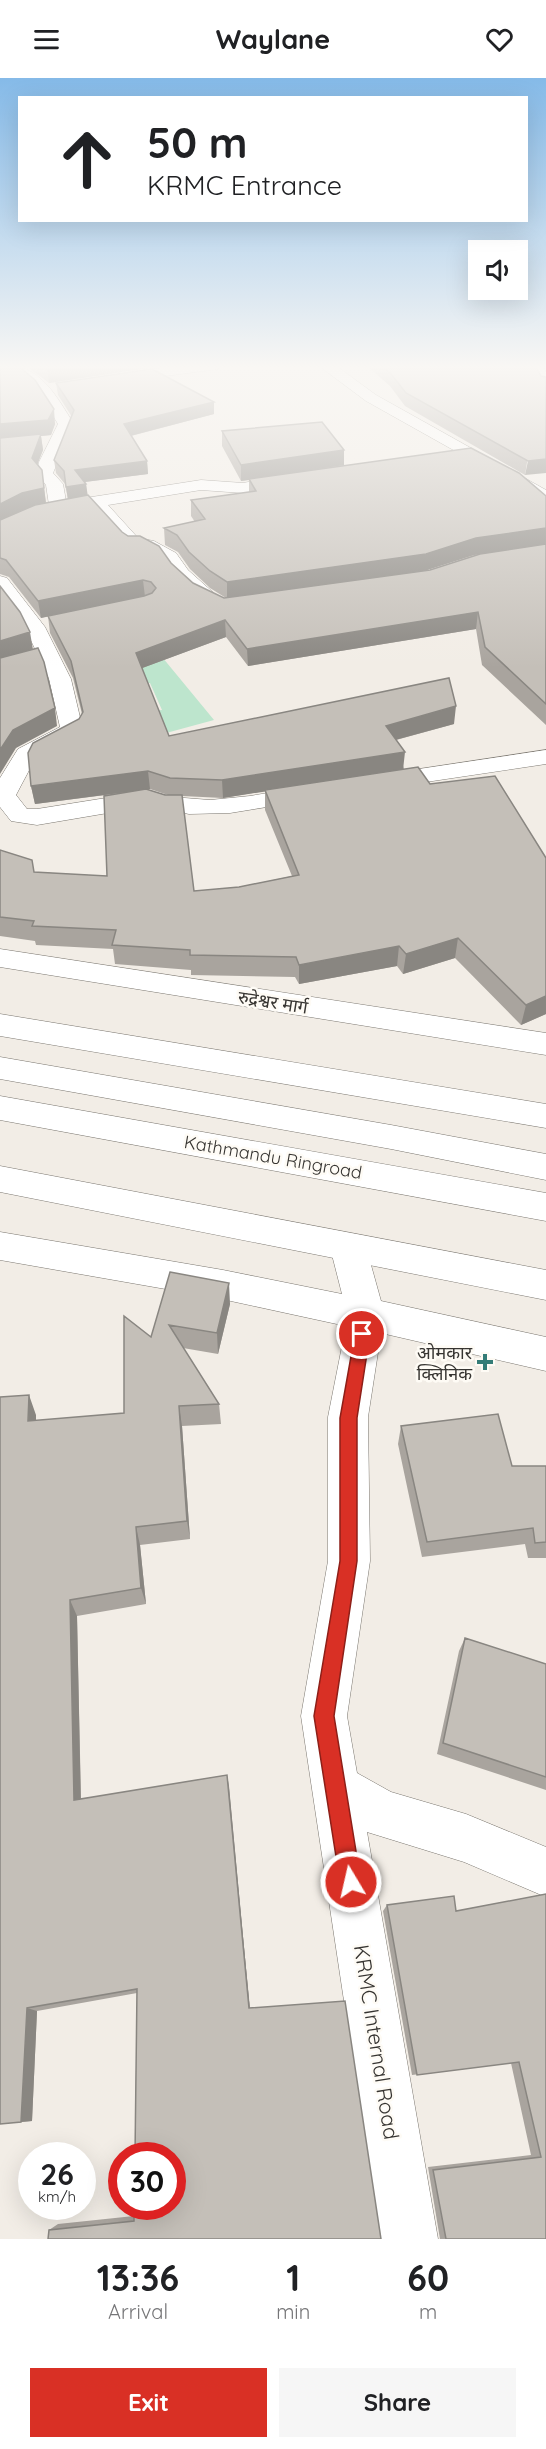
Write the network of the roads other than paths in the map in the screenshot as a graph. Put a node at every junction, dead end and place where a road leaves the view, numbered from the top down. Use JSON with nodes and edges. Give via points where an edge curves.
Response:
{"nodes":[{"id":1,"x":46,"y":466,"type":"edge"},
{"id":2,"x":494,"y":466,"type":"edge"},
{"id":3,"x":313,"y":476,"type":"edge"},
{"id":4,"x":546,"y":497,"type":"edge"},
{"id":5,"x":95,"y":502,"type":"junction"},
{"id":6,"x":58,"y":508,"type":"junction"},
{"id":7,"x":0,"y":531,"type":"edge"},
{"id":8,"x":0,"y":582,"type":"edge"},
{"id":9,"x":224,"y":607,"type":"edge"},
{"id":10,"x":57,"y":623,"type":"edge"},
{"id":11,"x":35,"y":627,"type":"junction"},
{"id":12,"x":44,"y":655,"type":"junction"},
{"id":13,"x":0,"y":668,"type":"edge"},
{"id":14,"x":546,"y":757,"type":"edge"},
{"id":15,"x":0,"y":958,"type":"edge"},
{"id":16,"x":0,"y":1025,"type":"edge"},
{"id":17,"x":546,"y":1044,"type":"edge"},
{"id":18,"x":0,"y":1068,"type":"edge"},
{"id":19,"x":0,"y":1108,"type":"edge"},
{"id":20,"x":546,"y":1116,"type":"edge"},
{"id":21,"x":546,"y":1167,"type":"edge"},
{"id":22,"x":0,"y":1179,"type":"edge"},
{"id":23,"x":546,"y":1207,"type":"edge"},
{"id":24,"x":0,"y":1246,"type":"edge"},
{"id":25,"x":348,"y":1247,"type":"junction"},
{"id":26,"x":546,"y":1285,"type":"edge"},
{"id":27,"x":366,"y":1314,"type":"junction"},
{"id":28,"x":546,"y":1354,"type":"edge"},
{"id":29,"x":335,"y":1787,"type":"junction"},
{"id":30,"x":546,"y":1872,"type":"edge"},
{"id":31,"x":409,"y":2239,"type":"edge"}],
"edges":[{"from":1,"to":6,"type":"main road","via":[[44,474],[54,484]]},
{"from":2,"to":4,"type":"main road"},
{"from":3,"to":5,"type":"main road","via":[[243,488],[201,485]]},
{"from":5,"to":6,"type":"main road"},
{"from":5,"to":9,"type":"main road","via":[[132,543],[170,557],[202,594]]},
{"from":6,"to":7,"type":"main road","via":[[32,515]]},
{"from":8,"to":11,"type":"main road"},
{"from":10,"to":11,"type":"main road"},
{"from":11,"to":12,"type":"main road"},
{"from":12,"to":13,"type":"main road"},
{"from":12,"to":14,"type":"main road","via":[[60,679],[72,730],[26,754],[16,768],[4,796],[20,816],[37,817],[150,798],[167,805],[223,807]]},
{"from":15,"to":17,"type":"main road","name":"रुद्रेश्वर मार्ग"},
{"from":16,"to":20,"type":"main road"},
{"from":18,"to":21,"type":"main road"},
{"from":19,"to":23,"type":"main road","name":"Kathmandu Ringroad"},
{"from":22,"to":25,"type":"main road"},
{"from":24,"to":27,"type":"main road"},
{"from":25,"to":26,"type":"main road"},
{"from":25,"to":27,"type":"main road"},
{"from":27,"to":28,"type":"main road"},
{"from":27,"to":29,"type":"main road","name":"KRMC Internal Road","via":[[348,1418],[348,1561],[324,1716]]},
{"from":29,"to":30,"type":"main road","via":[[382,1814],[466,1838]]},
{"from":29,"to":31,"type":"main road","name":"KRMC Internal Road"}]}
